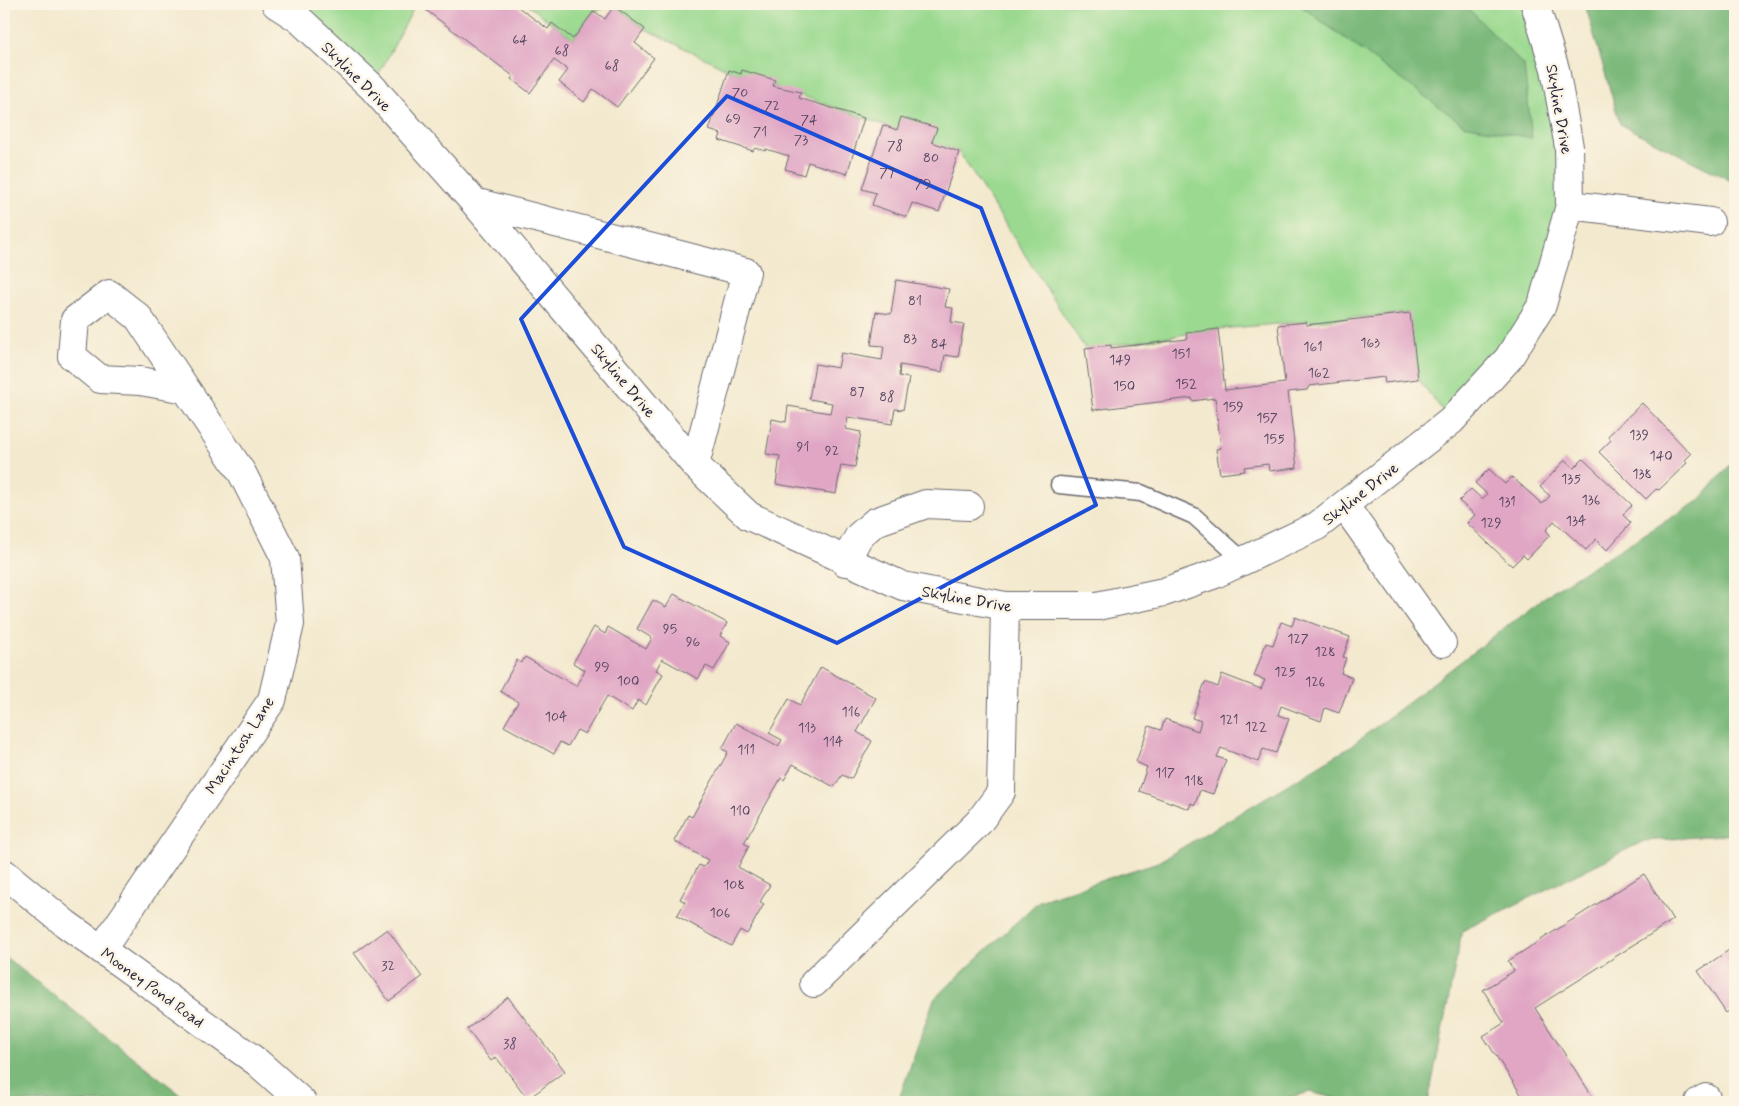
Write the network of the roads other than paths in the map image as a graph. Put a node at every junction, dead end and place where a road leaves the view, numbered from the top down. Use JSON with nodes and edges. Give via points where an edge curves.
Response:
{"nodes":[{"id":1,"x":276,"y":4,"type":"edge"},
{"id":2,"x":1535,"y":4,"type":"edge"},
{"id":3,"x":474,"y":202,"type":"junction"},
{"id":4,"x":1570,"y":205,"type":"junction"},
{"id":5,"x":1710,"y":222,"type":"dead end"},
{"id":6,"x":186,"y":389,"type":"dead end"},
{"id":7,"x":695,"y":465,"type":"junction"},
{"id":8,"x":1059,"y":485,"type":"dead end"},
{"id":9,"x":1344,"y":505,"type":"junction"},
{"id":10,"x":969,"y":506,"type":"dead end"},
{"id":11,"x":1243,"y":560,"type":"junction"},
{"id":12,"x":846,"y":562,"type":"junction"},
{"id":13,"x":1004,"y":606,"type":"junction"},
{"id":14,"x":1442,"y":643,"type":"dead end"},
{"id":15,"x":4,"y":873,"type":"edge"},
{"id":16,"x":102,"y":949,"type":"junction"},
{"id":17,"x":814,"y":983,"type":"dead end"},
{"id":18,"x":302,"y":1102,"type":"edge"}],
"edges":[{"from":1,"to":3,"type":"street","name":"Skyline Drive","via":[[299,19],[372,88]]},
{"from":2,"to":4,"type":"street","name":"Skyline Drive","via":[[1554,69],[1569,147]]},
{"from":3,"to":7,"type":"street","name":"Skyline Drive"},
{"from":3,"to":7,"type":"street","via":[[746,272]]},
{"from":4,"to":5,"type":"street"},
{"from":4,"to":9,"type":"street","name":"Skyline Drive","via":[[1542,305],[1508,359],[1451,421]]},
{"from":6,"to":16,"type":"street","name":"Macintosh Lane","via":[[242,473],[285,558],[290,624],[272,700]]},
{"from":7,"to":12,"type":"street","name":"Skyline Drive","via":[[749,516]]},
{"from":8,"to":11,"type":"lane","via":[[1140,493],[1194,516]]},
{"from":9,"to":11,"type":"street","name":"Skyline Drive","via":[[1317,526]]},
{"from":9,"to":14,"type":"street"},
{"from":10,"to":12,"type":"street","via":[[926,504],[874,522],[859,536]]},
{"from":11,"to":13,"type":"street","name":"Skyline Drive","via":[[1164,592],[1097,606]]},
{"from":12,"to":13,"type":"street","name":"Skyline Drive","via":[[903,586]]},
{"from":13,"to":17,"type":"street","via":[[1001,792],[979,822]]},
{"from":15,"to":16,"type":"street","name":"Mooney Pond Road"},
{"from":16,"to":18,"type":"street","name":"Mooney Pond Road","via":[[257,1062]]}]}
